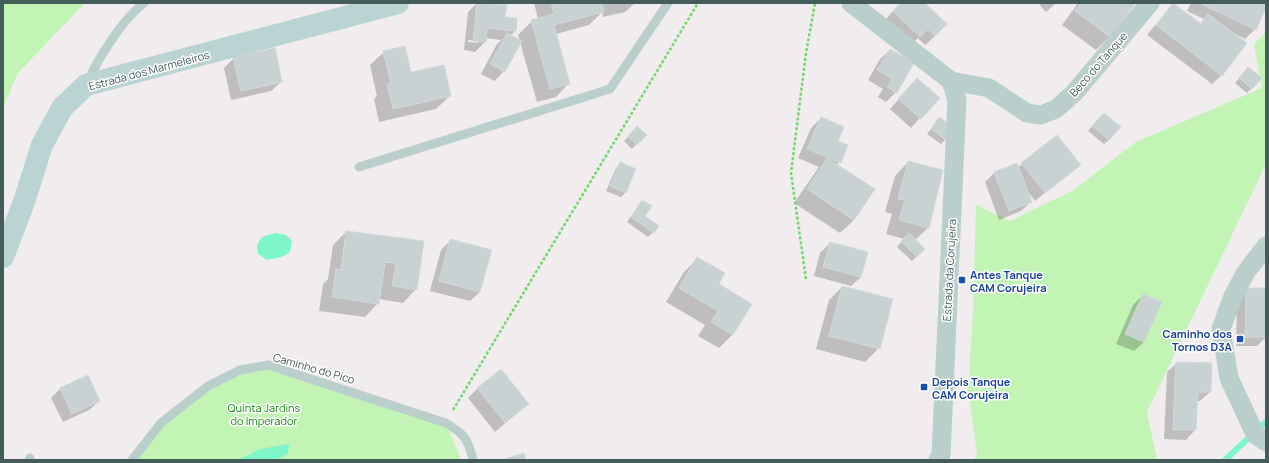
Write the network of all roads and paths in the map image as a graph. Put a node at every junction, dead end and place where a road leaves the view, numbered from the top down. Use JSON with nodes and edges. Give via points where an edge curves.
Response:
{"nodes":[{"id":1,"x":144,"y":3,"type":"edge"},
{"id":2,"x":398,"y":3,"type":"edge"},
{"id":3,"x":668,"y":3,"type":"edge"},
{"id":4,"x":698,"y":3,"type":"edge"},
{"id":5,"x":815,"y":3,"type":"edge"},
{"id":6,"x":1150,"y":3,"type":"edge"},
{"id":7,"x":858,"y":5,"type":"edge"},
{"id":8,"x":951,"y":81,"type":"junction"},
{"id":9,"x":86,"y":86,"type":"junction"},
{"id":10,"x":359,"y":167,"type":"dead end"},
{"id":11,"x":1266,"y":246,"type":"edge"},
{"id":12,"x":3,"y":257,"type":"edge"},
{"id":13,"x":806,"y":279,"type":"dead end"},
{"id":14,"x":446,"y":423,"type":"junction"},
{"id":15,"x":1266,"y":442,"type":"edge"},
{"id":16,"x":132,"y":460,"type":"edge"},
{"id":17,"x":473,"y":460,"type":"edge"},
{"id":18,"x":938,"y":460,"type":"edge"}],
"edges":[{"from":1,"to":9,"type":"lane","via":[[134,10],[94,66]]},
{"from":2,"to":9,"type":"main road","name":"Estrada dos Marmeleiros"},
{"from":3,"to":10,"type":"lane","via":[[610,89]]},
{"from":4,"to":14,"type":"path"},
{"from":5,"to":13,"type":"path","via":[[806,53],[792,173]]},
{"from":6,"to":8,"type":"street","name":"Beco do Tanque","via":[[1074,93],[1056,108],[1041,115],[1026,113],[989,88]]},
{"from":7,"to":8,"type":"street"},
{"from":8,"to":18,"type":"street","name":"Estrada da Corujeira","via":[[957,100]]},
{"from":9,"to":12,"type":"main road","name":"Estrada dos Marmeleiros","via":[[62,108],[42,145]]},
{"from":11,"to":15,"type":"street","via":[[1246,272],[1233,296],[1221,329],[1229,378],[1255,434]]},
{"from":14,"to":16,"type":"lane","name":"Caminho do Pico","via":[[268,365],[240,370],[208,386],[161,423]]},
{"from":14,"to":17,"type":"lane","name":"Caminho do Pico","via":[[462,432]]}]}
